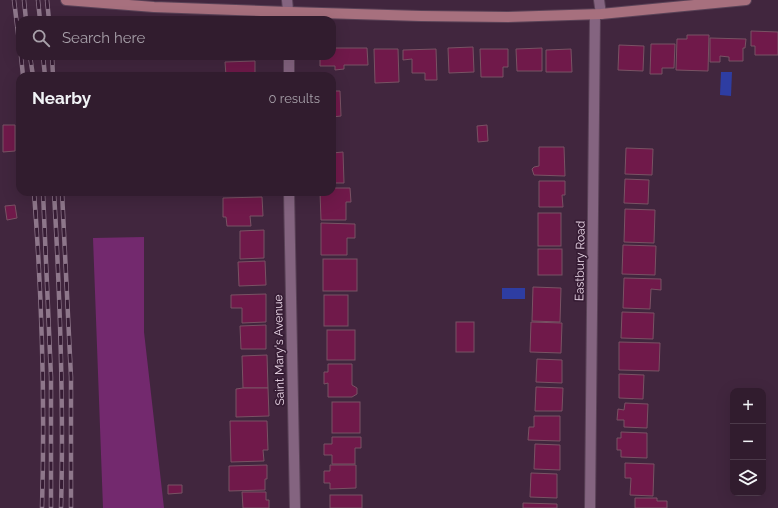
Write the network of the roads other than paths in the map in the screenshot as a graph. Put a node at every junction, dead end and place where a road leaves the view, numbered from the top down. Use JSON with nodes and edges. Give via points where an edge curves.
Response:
{"nodes":[{"id":1,"x":66,"y":0,"type":"edge"},
{"id":2,"x":287,"y":0,"type":"edge"},
{"id":3,"x":599,"y":0,"type":"edge"},
{"id":4,"x":746,"y":0,"type":"edge"},
{"id":5,"x":598,"y":15,"type":"junction"},
{"id":6,"x":289,"y":16,"type":"edge"},
{"id":7,"x":289,"y":60,"type":"edge"},
{"id":8,"x":289,"y":72,"type":"edge"},
{"id":9,"x":289,"y":196,"type":"edge"},
{"id":10,"x":295,"y":508,"type":"edge"},
{"id":11,"x":590,"y":508,"type":"edge"}],
"edges":[{"from":1,"to":6,"type":"street"},
{"from":2,"to":6,"type":"street"},
{"from":3,"to":5,"type":"street","name":"Eastbury Road"},
{"from":4,"to":5,"type":"street"},
{"from":5,"to":6,"type":"street"},
{"from":5,"to":11,"type":"street","name":"Eastbury Road"},
{"from":7,"to":8,"type":"street"},
{"from":9,"to":10,"type":"street","name":"Saint Mary's Avenue"}]}
